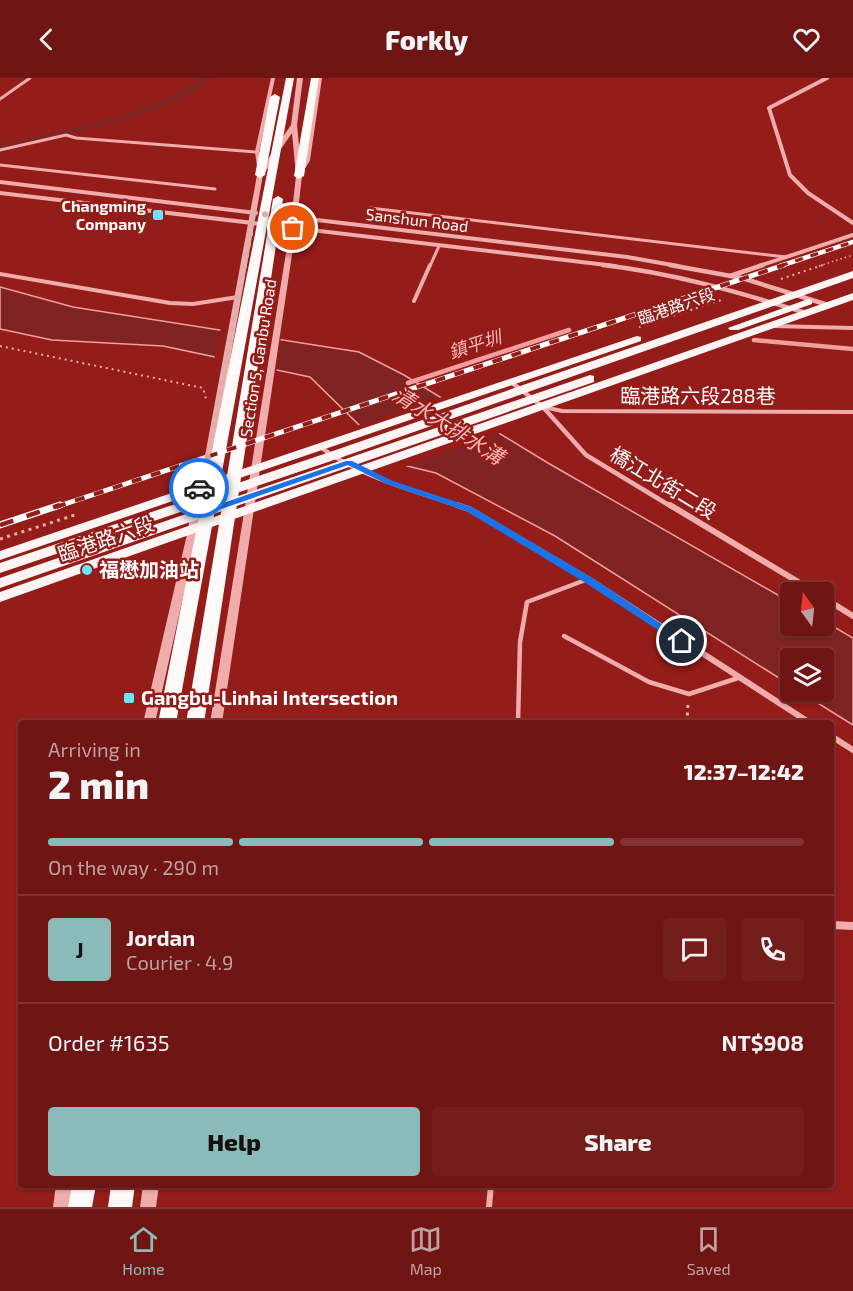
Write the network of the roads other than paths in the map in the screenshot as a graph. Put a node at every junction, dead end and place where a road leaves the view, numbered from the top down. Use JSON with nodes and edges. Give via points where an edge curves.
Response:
{"nodes":[{"id":1,"x":30,"y":78,"type":"edge"},
{"id":2,"x":273,"y":78,"type":"edge"},
{"id":3,"x":279,"y":78,"type":"edge"},
{"id":4,"x":290,"y":78,"type":"edge"},
{"id":5,"x":299,"y":78,"type":"edge"},
{"id":6,"x":315,"y":78,"type":"edge"},
{"id":7,"x":320,"y":78,"type":"edge"},
{"id":8,"x":827,"y":78,"type":"edge"},
{"id":9,"x":0,"y":99,"type":"edge"},
{"id":10,"x":294,"y":125,"type":"junction"},
{"id":11,"x":0,"y":150,"type":"edge"},
{"id":12,"x":257,"y":152,"type":"junction"},
{"id":13,"x":0,"y":165,"type":"edge"},
{"id":14,"x":260,"y":174,"type":"junction"},
{"id":15,"x":299,"y":176,"type":"junction"},
{"id":16,"x":0,"y":182,"type":"edge"},
{"id":17,"x":215,"y":189,"type":"dead end"},
{"id":18,"x":0,"y":193,"type":"edge"},
{"id":19,"x":369,"y":208,"type":"dead end"},
{"id":20,"x":254,"y":213,"type":"junction"},
{"id":21,"x":293,"y":217,"type":"junction"},
{"id":22,"x":253,"y":223,"type":"junction"},
{"id":23,"x":853,"y":223,"type":"edge"},
{"id":24,"x":293,"y":228,"type":"junction"},
{"id":25,"x":853,"y":235,"type":"edge"},
{"id":26,"x":439,"y":246,"type":"junction"},
{"id":27,"x":786,"y":257,"type":"junction"},
{"id":28,"x":853,"y":266,"type":"edge"},
{"id":29,"x":0,"y":274,"type":"edge"},
{"id":30,"x":853,"y":274,"type":"edge"},
{"id":31,"x":729,"y":276,"type":"junction"},
{"id":32,"x":853,"y":286,"type":"edge"},
{"id":33,"x":780,"y":290,"type":"junction"},
{"id":34,"x":794,"y":294,"type":"junction"},
{"id":35,"x":853,"y":296,"type":"edge"},
{"id":36,"x":238,"y":297,"type":"junction"},
{"id":37,"x":758,"y":297,"type":"junction"},
{"id":38,"x":813,"y":300,"type":"junction"},
{"id":39,"x":414,"y":301,"type":"dead end"},
{"id":40,"x":774,"y":302,"type":"junction"},
{"id":41,"x":828,"y":305,"type":"junction"},
{"id":42,"x":790,"y":307,"type":"junction"},
{"id":43,"x":806,"y":312,"type":"junction"},
{"id":44,"x":770,"y":326,"type":"junction"},
{"id":45,"x":853,"y":328,"type":"edge"},
{"id":46,"x":511,"y":382,"type":"junction"},
{"id":47,"x":523,"y":389,"type":"junction"},
{"id":48,"x":538,"y":403,"type":"junction"},
{"id":49,"x":853,"y":412,"type":"edge"},
{"id":50,"x":319,"y":446,"type":"junction"},
{"id":51,"x":332,"y":456,"type":"junction"},
{"id":52,"x":355,"y":466,"type":"junction"},
{"id":53,"x":253,"y":488,"type":"junction"},
{"id":54,"x":196,"y":509,"type":"junction"},
{"id":55,"x":0,"y":556,"type":"edge"},
{"id":56,"x":0,"y":568,"type":"edge"},
{"id":57,"x":588,"y":579,"type":"junction"},
{"id":58,"x":797,"y":582,"type":"edge"},
{"id":59,"x":0,"y":583,"type":"edge"},
{"id":60,"x":0,"y":597,"type":"edge"},
{"id":61,"x":834,"y":604,"type":"edge"},
{"id":62,"x":853,"y":616,"type":"edge"},
{"id":63,"x":564,"y":636,"type":"dead end"},
{"id":64,"x":738,"y":678,"type":"junction"},
{"id":65,"x":150,"y":720,"type":"edge"},
{"id":66,"x":169,"y":720,"type":"edge"},
{"id":67,"x":195,"y":720,"type":"edge"},
{"id":68,"x":216,"y":720,"type":"edge"},
{"id":69,"x":518,"y":720,"type":"edge"},
{"id":70,"x":805,"y":720,"type":"edge"},
{"id":71,"x":834,"y":738,"type":"edge"},
{"id":72,"x":853,"y":750,"type":"edge"},
{"id":73,"x":834,"y":926,"type":"edge"},
{"id":74,"x":853,"y":926,"type":"edge"},
{"id":75,"x":64,"y":1188,"type":"edge"},
{"id":76,"x":83,"y":1188,"type":"edge"},
{"id":77,"x":123,"y":1188,"type":"edge"},
{"id":78,"x":151,"y":1188,"type":"edge"},
{"id":79,"x":491,"y":1188,"type":"edge"},
{"id":80,"x":61,"y":1207,"type":"edge"},
{"id":81,"x":80,"y":1207,"type":"edge"},
{"id":82,"x":120,"y":1207,"type":"edge"},
{"id":83,"x":148,"y":1207,"type":"edge"},
{"id":84,"x":489,"y":1207,"type":"edge"}],
"edges":[{"from":1,"to":9,"type":"lane"},
{"from":2,"to":12,"type":"street","name":"Section 5, Ganbu Road"},
{"from":3,"to":14,"type":"highway"},
{"from":4,"to":66,"type":"highway"},
{"from":5,"to":10,"type":"street","name":"Section 5, Ganbu Road"},
{"from":5,"to":67,"type":"highway"},
{"from":6,"to":15,"type":"highway"},
{"from":7,"to":15,"type":"street","name":"Section 5, Ganbu Road","via":[[308,160]]},
{"from":8,"to":23,"type":"street","via":[[769,108],[790,175],[808,193]]},
{"from":10,"to":14,"type":"street","name":"Section 5, Ganbu Road"},
{"from":10,"to":15,"type":"street","name":"Section 5, Ganbu Road"},
{"from":11,"to":12,"type":"lane","via":[[66,135]]},
{"from":12,"to":14,"type":"street","name":"Section 5, Ganbu Road"},
{"from":13,"to":17,"type":"lane"},
{"from":14,"to":20,"type":"street","name":"Section 5, Ganbu Road"},
{"from":15,"to":21,"type":"street","name":"Section 5, Ganbu Road"},
{"from":16,"to":20,"type":"street","name":"Sanshun Road"},
{"from":18,"to":22,"type":"street","name":"Sanshun Road"},
{"from":19,"to":27,"type":"lane"},
{"from":20,"to":21,"type":"street","name":"Sanshun Road"},
{"from":20,"to":22,"type":"street","name":"Section 5, Ganbu Road"},
{"from":21,"to":24,"type":"street","name":"Section 5, Ganbu Road"},
{"from":21,"to":31,"type":"street","name":"Sanshun Road","via":[[627,257]]},
{"from":22,"to":24,"type":"street","name":"Sanshun Road"},
{"from":22,"to":36,"type":"street","name":"Section 5, Ganbu Road"},
{"from":24,"to":26,"type":"street","name":"Sanshun Road"},
{"from":24,"to":53,"type":"street","name":"Section 5, Ganbu Road"},
{"from":25,"to":27,"type":"street"},
{"from":26,"to":37,"type":"street","name":"Sanshun Road","via":[[654,272]]},
{"from":26,"to":39,"type":"lane"},
{"from":27,"to":31,"type":"street"},
{"from":28,"to":33,"type":"main road","name":"臨港路六段"},
{"from":29,"to":36,"type":"lane","via":[[170,303]]},
{"from":30,"to":34,"type":"main road","name":"臨港路六段"},
{"from":31,"to":33,"type":"street","name":"Sanshun Road"},
{"from":32,"to":38,"type":"main road"},
{"from":33,"to":34,"type":"street","name":"Sanshun Road"},
{"from":33,"to":37,"type":"main road","name":"臨港路六段"},
{"from":34,"to":38,"type":"street","name":"Sanshun Road"},
{"from":34,"to":40,"type":"main road","name":"臨港路六段"},
{"from":35,"to":41,"type":"main road"},
{"from":36,"to":54,"type":"street","name":"Section 5, Ganbu Road"},
{"from":37,"to":40,"type":"street","name":"Sanshun Road"},
{"from":37,"to":46,"type":"main road","name":"臨港路六段"},
{"from":38,"to":41,"type":"street","name":"Sanshun Road"},
{"from":38,"to":42,"type":"main road"},
{"from":40,"to":42,"type":"street","name":"Sanshun Road"},
{"from":40,"to":47,"type":"main road","name":"臨港路六段"},
{"from":41,"to":43,"type":"main road"},
{"from":42,"to":43,"type":"street","name":"Sanshun Road"},
{"from":42,"to":48,"type":"main road"},
{"from":43,"to":44,"type":"main road"},
{"from":44,"to":45,"type":"lane"},
{"from":44,"to":48,"type":"main road"},
{"from":46,"to":47,"type":"street","name":"橋江北街二段"},
{"from":46,"to":50,"type":"main road","name":"臨港路六段"},
{"from":47,"to":48,"type":"street","name":"橋江北街二段"},
{"from":47,"to":51,"type":"main road","name":"臨港路六段"},
{"from":48,"to":49,"type":"lane","name":"臨港路六段288巷","via":[[562,411]]},
{"from":48,"to":52,"type":"main road","name":"臨港路六段"},
{"from":48,"to":58,"type":"street","name":"橋江北街二段","via":[[586,455]]},
{"from":50,"to":51,"type":"street"},
{"from":50,"to":53,"type":"main road","name":"臨港路六段"},
{"from":51,"to":52,"type":"street"},
{"from":51,"to":53,"type":"main road","name":"臨港路六段"},
{"from":52,"to":53,"type":"main road","name":"臨港路六段"},
{"from":52,"to":57,"type":"street","via":[[469,509]]},
{"from":53,"to":54,"type":"main road","name":"臨港路六段"},
{"from":53,"to":54,"type":"main road","name":"臨港路六段"},
{"from":53,"to":68,"type":"street","name":"Section 5, Ganbu Road"},
{"from":54,"to":55,"type":"main road","name":"臨港路六段"},
{"from":54,"to":56,"type":"main road","name":"臨港路六段"},
{"from":54,"to":59,"type":"main road","name":"臨港路六段"},
{"from":54,"to":60,"type":"main road","name":"臨港路六段"},
{"from":54,"to":65,"type":"street","name":"Section 5, Ganbu Road"},
{"from":57,"to":64,"type":"street"},
{"from":57,"to":69,"type":"lane","via":[[527,602],[520,642]]},
{"from":61,"to":62,"type":"street"},
{"from":63,"to":64,"type":"lane","via":[[649,682],[689,694]]},
{"from":64,"to":70,"type":"street"},
{"from":71,"to":72,"type":"street"},
{"from":73,"to":74,"type":"street"},
{"from":75,"to":80,"type":"street"},
{"from":76,"to":81,"type":"highway"},
{"from":77,"to":82,"type":"highway"},
{"from":78,"to":83,"type":"street"},
{"from":79,"to":84,"type":"lane"}]}
